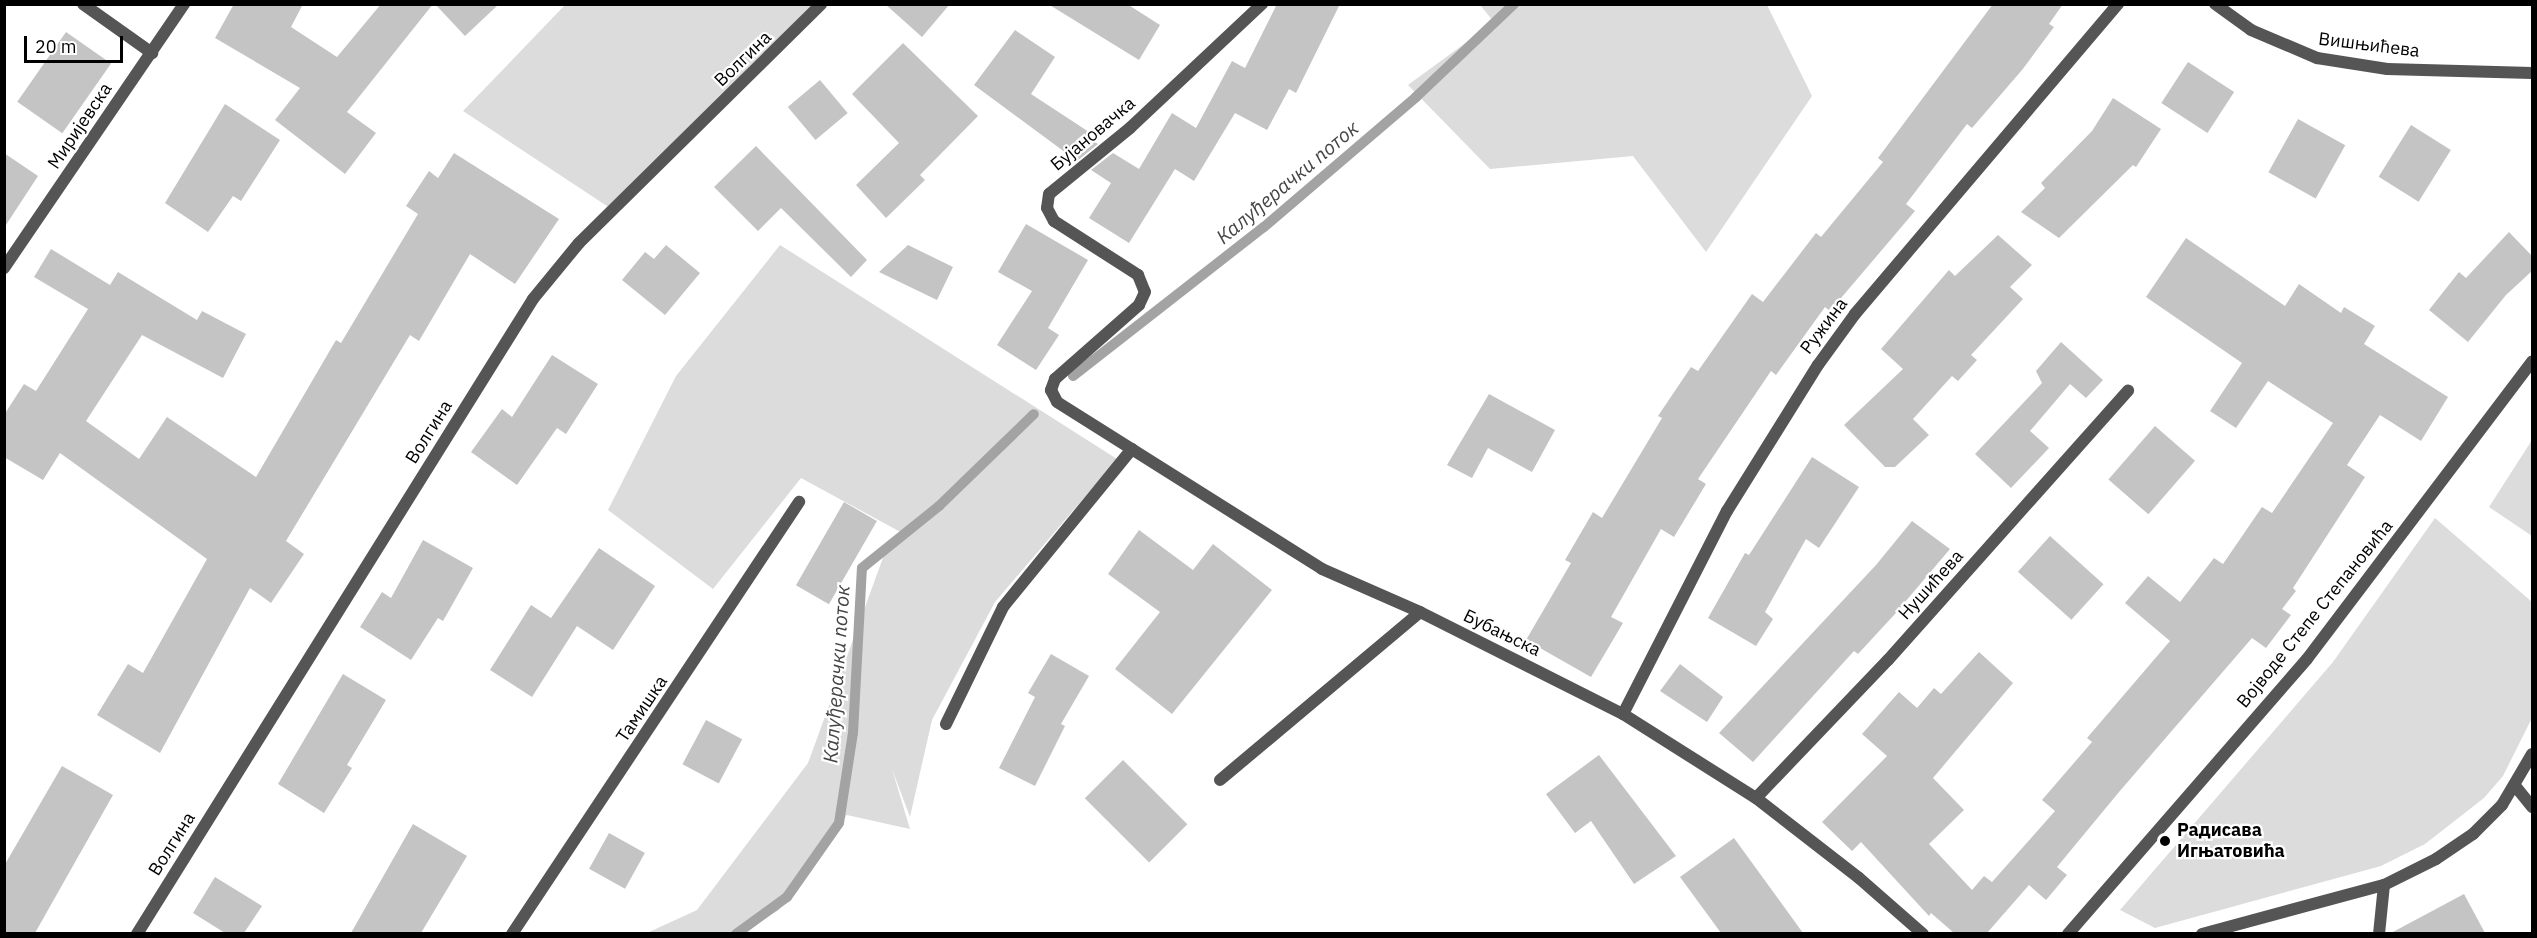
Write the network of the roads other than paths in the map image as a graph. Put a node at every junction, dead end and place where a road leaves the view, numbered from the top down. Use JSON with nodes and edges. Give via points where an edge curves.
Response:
{"nodes":[{"id":1,"x":83,"y":4,"type":"edge"},
{"id":2,"x":184,"y":4,"type":"edge"},
{"id":3,"x":821,"y":4,"type":"edge"},
{"id":4,"x":1262,"y":4,"type":"edge"},
{"id":5,"x":2118,"y":4,"type":"edge"},
{"id":6,"x":2215,"y":4,"type":"edge"},
{"id":7,"x":152,"y":53,"type":"junction"},
{"id":8,"x":2532,"y":73,"type":"edge"},
{"id":9,"x":4,"y":268,"type":"edge"},
{"id":10,"x":2532,"y":363,"type":"edge"},
{"id":11,"x":1051,"y":390,"type":"joint"},
{"id":12,"x":2128,"y":391,"type":"dead end"},
{"id":13,"x":1132,"y":449,"type":"junction"},
{"id":14,"x":799,"y":502,"type":"dead end"},
{"id":15,"x":1420,"y":612,"type":"junction"},
{"id":16,"x":1623,"y":714,"type":"junction"},
{"id":17,"x":946,"y":724,"type":"dead end"},
{"id":18,"x":2532,"y":754,"type":"edge"},
{"id":19,"x":1220,"y":780,"type":"dead end"},
{"id":20,"x":2516,"y":787,"type":"junction"},
{"id":21,"x":1756,"y":798,"type":"junction"},
{"id":22,"x":2532,"y":807,"type":"edge"},
{"id":23,"x":2384,"y":885,"type":"junction"},
{"id":24,"x":137,"y":933,"type":"edge"},
{"id":25,"x":512,"y":933,"type":"edge"},
{"id":26,"x":1923,"y":933,"type":"edge"},
{"id":27,"x":2068,"y":933,"type":"edge"},
{"id":28,"x":2202,"y":933,"type":"edge"},
{"id":29,"x":2379,"y":933,"type":"edge"}],
"edges":[{"from":1,"to":7,"type":"street"},
{"from":2,"to":7,"type":"street","name":"Миријевска"},
{"from":3,"to":24,"type":"street","name":"Волгина","via":[[579,243],[532,299]]},
{"from":4,"to":11,"type":"street","name":"Бујановачка","via":[[1130,128],[1049,194],[1047,208],[1054,221],[1138,275],[1145,292],[1139,305],[1055,379]]},
{"from":5,"to":16,"type":"street","name":"Ружина","via":[[1855,314],[1818,365],[1727,510]]},
{"from":6,"to":8,"type":"street","name":"Вишњићева","via":[[2251,30],[2317,58],[2387,69]]},
{"from":7,"to":9,"type":"street","name":"Миријевска"},
{"from":10,"to":27,"type":"street","name":"Војводе Степе Степановића","via":[[2307,659]]},
{"from":11,"to":13,"type":"street","name":"Бубањска","via":[[1057,402]]},
{"from":12,"to":21,"type":"street","name":"Нушићева","via":[[1888,660]]},
{"from":13,"to":15,"type":"street","name":"Бубањска","via":[[1322,569]]},
{"from":13,"to":17,"type":"street","via":[[1004,607]]},
{"from":14,"to":25,"type":"street","name":"Тамишка"},
{"from":15,"to":16,"type":"street","name":"Бубањска"},
{"from":15,"to":19,"type":"street"},
{"from":16,"to":21,"type":"street","name":"Бубањска"},
{"from":18,"to":20,"type":"street"},
{"from":20,"to":22,"type":"street"},
{"from":20,"to":23,"type":"street","via":[[2473,834],[2436,859]]},
{"from":21,"to":26,"type":"street","name":"Бубањска"},
{"from":23,"to":28,"type":"street"},
{"from":23,"to":29,"type":"street"}]}
